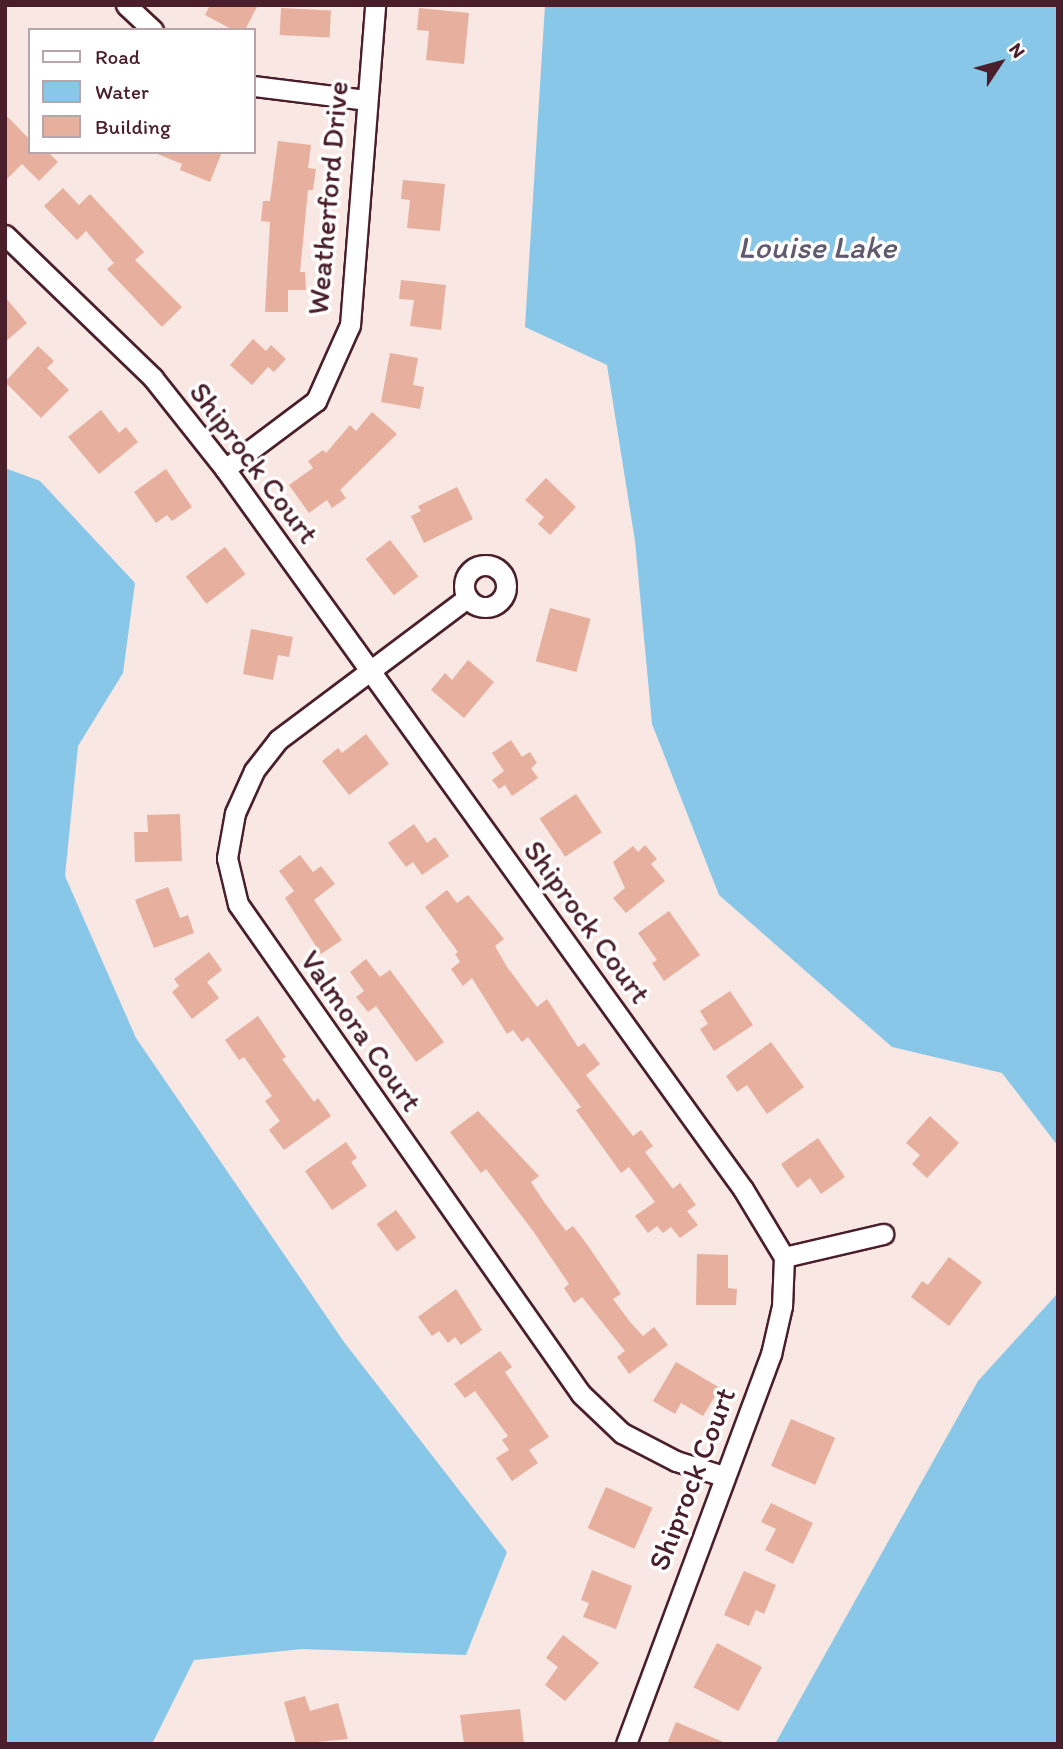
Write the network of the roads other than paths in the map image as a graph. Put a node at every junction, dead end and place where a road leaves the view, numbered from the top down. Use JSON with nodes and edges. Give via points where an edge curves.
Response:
{"nodes":[{"id":1,"x":126,"y":5,"type":"edge"},
{"id":2,"x":375,"y":5,"type":"edge"},
{"id":3,"x":151,"y":28,"type":"edge"},
{"id":4,"x":256,"y":86,"type":"edge"},
{"id":5,"x":366,"y":100,"type":"junction"},
{"id":6,"x":5,"y":234,"type":"edge"},
{"id":7,"x":225,"y":469,"type":"junction"},
{"id":8,"x":467,"y":598,"type":"dead end"},
{"id":9,"x":368,"y":669,"type":"junction"},
{"id":10,"x":883,"y":1234,"type":"dead end"},
{"id":11,"x":784,"y":1257,"type":"junction"},
{"id":12,"x":723,"y":1476,"type":"junction"},
{"id":13,"x":626,"y":1744,"type":"edge"}],
"edges":[{"from":1,"to":3,"type":"street"},
{"from":2,"to":5,"type":"street","name":"Weatherford Drive"},
{"from":4,"to":5,"type":"street"},
{"from":5,"to":7,"type":"street","name":"Weatherford Drive","via":[[350,325],[334,369],[316,401]]},
{"from":6,"to":7,"type":"street","name":"Shiprock Court","via":[[153,378]]},
{"from":7,"to":9,"type":"street","name":"Shiprock Court"},
{"from":8,"to":9,"type":"street","name":"Valmora Court"},
{"from":9,"to":11,"type":"street","name":"Shiprock Court","via":[[743,1189]]},
{"from":9,"to":12,"type":"street","name":"Valmora Court","via":[[278,740],[254,771],[235,813],[227,858],[238,904],[581,1394],[622,1433],[676,1461]]},
{"from":10,"to":11,"type":"street"},
{"from":11,"to":12,"type":"street","name":"Shiprock Court","via":[[782,1306],[771,1354]]},
{"from":12,"to":13,"type":"street","name":"Shiprock Court"}]}
